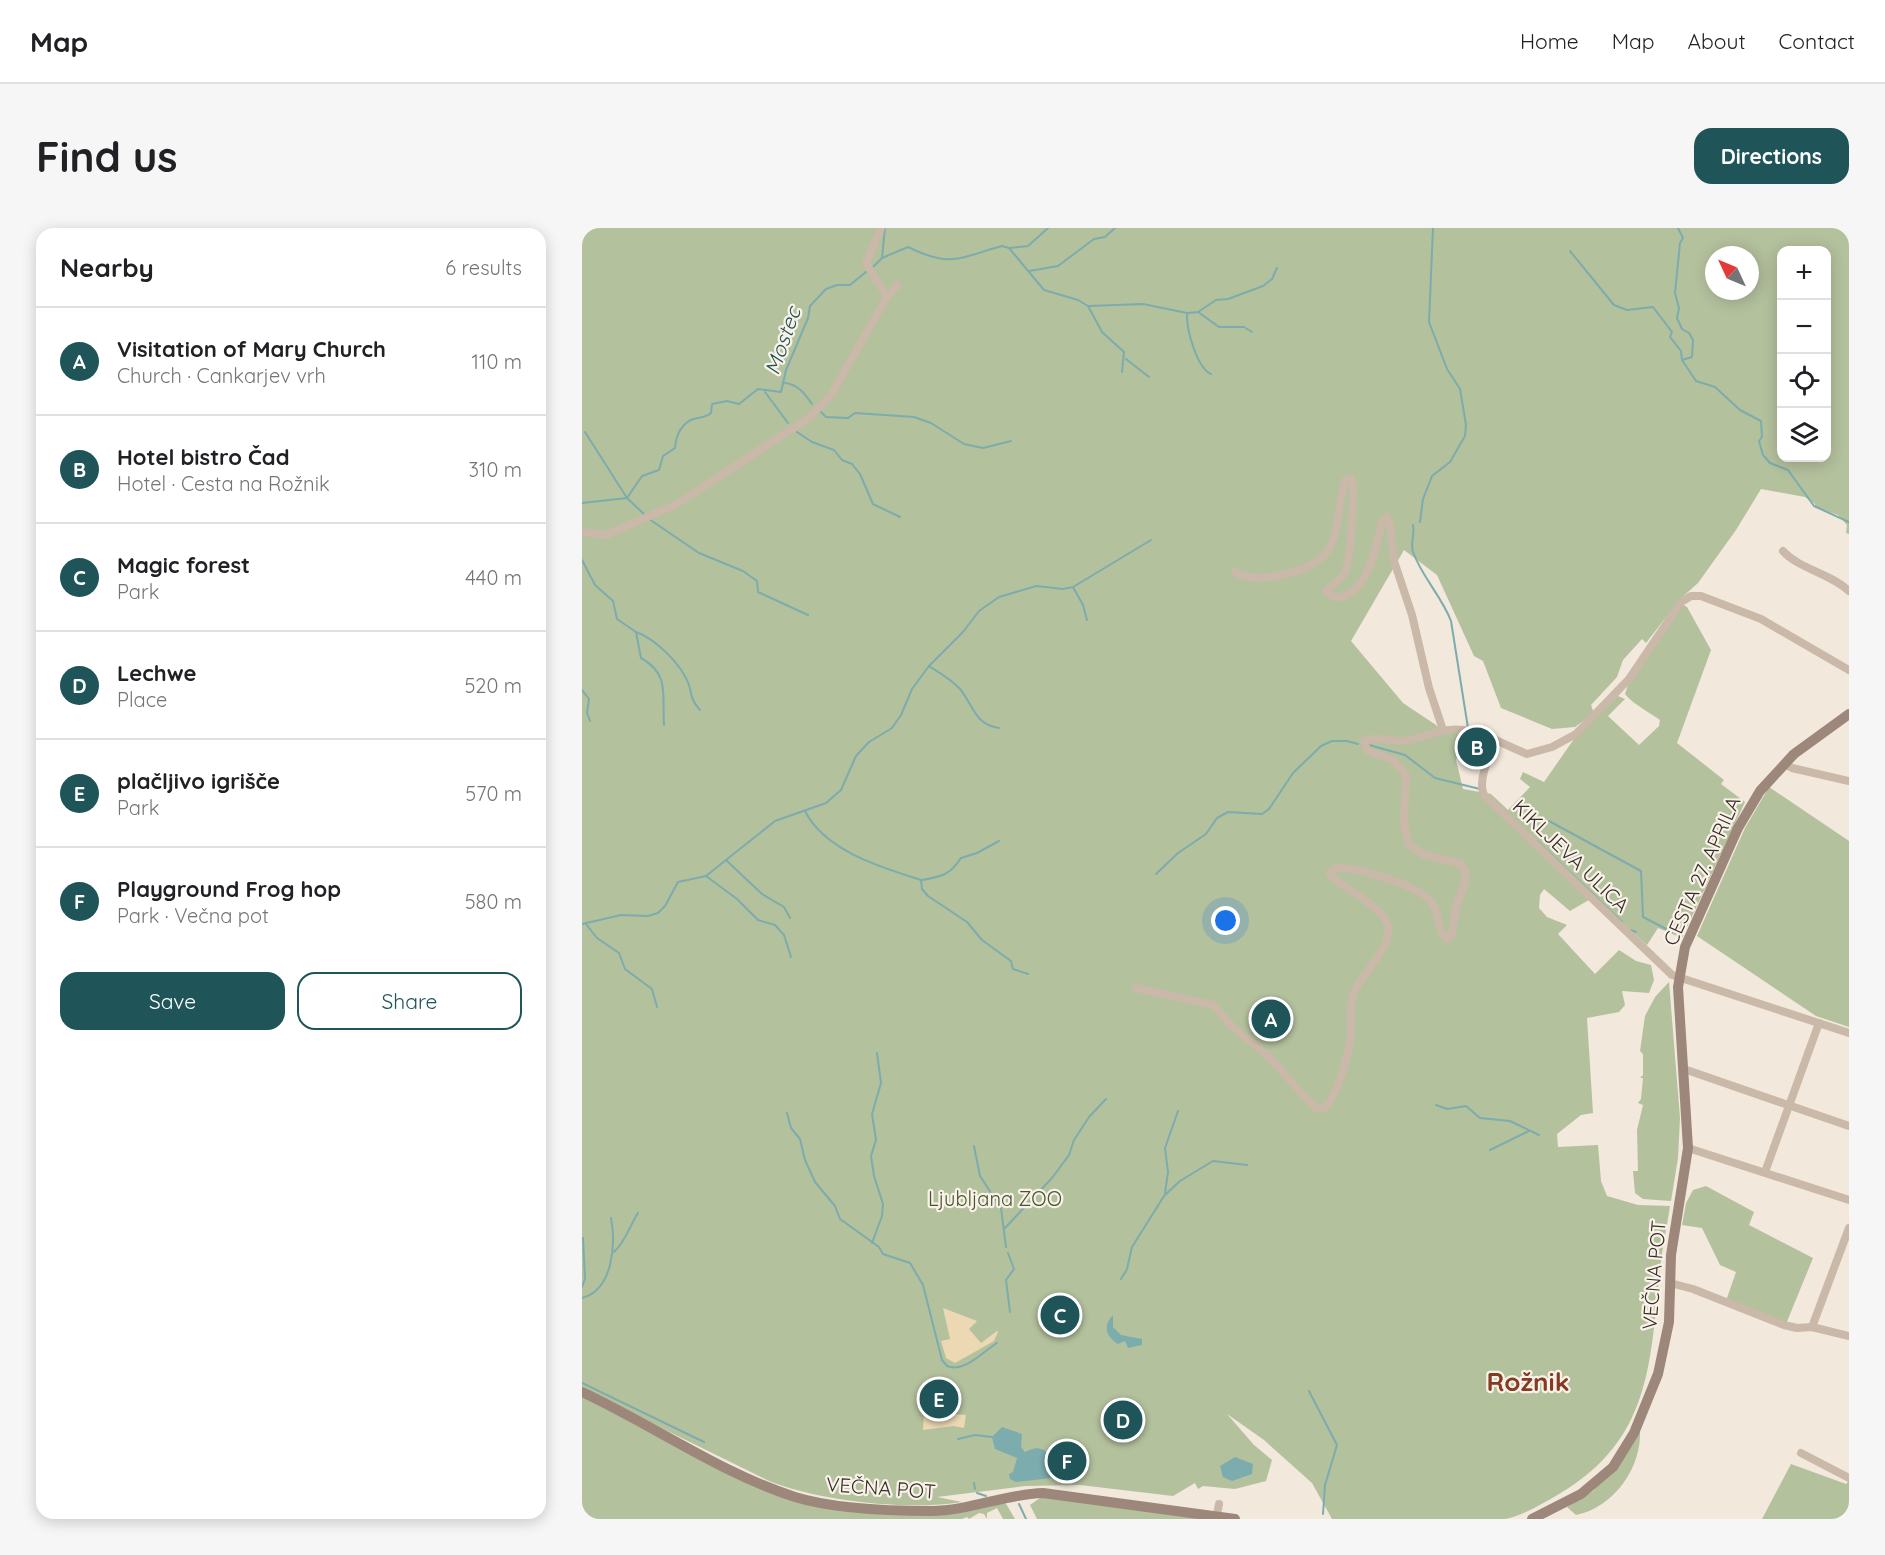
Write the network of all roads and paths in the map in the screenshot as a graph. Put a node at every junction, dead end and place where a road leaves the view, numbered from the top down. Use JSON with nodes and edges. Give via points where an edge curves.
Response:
{"nodes":[{"id":1,"x":881,"y":228,"type":"edge"},
{"id":2,"x":897,"y":285,"type":"dead end"},
{"id":3,"x":887,"y":297,"type":"junction"},
{"id":4,"x":582,"y":532,"type":"edge"},
{"id":5,"x":1783,"y":551,"type":"dead end"},
{"id":6,"x":1235,"y":572,"type":"dead end"},
{"id":7,"x":1849,"y":591,"type":"edge"},
{"id":8,"x":1849,"y":670,"type":"edge"},
{"id":9,"x":1849,"y":714,"type":"edge"},
{"id":10,"x":1443,"y":730,"type":"junction"},
{"id":11,"x":1496,"y":741,"type":"junction"},
{"id":12,"x":1784,"y":764,"type":"junction"},
{"id":13,"x":1849,"y":781,"type":"edge"},
{"id":14,"x":1678,"y":978,"type":"junction"},
{"id":15,"x":1136,"y":988,"type":"dead end"},
{"id":16,"x":1819,"y":1023,"type":"junction"},
{"id":17,"x":1849,"y":1033,"type":"edge"},
{"id":18,"x":1684,"y":1069,"type":"junction"},
{"id":19,"x":1789,"y":1106,"type":"junction"},
{"id":20,"x":1849,"y":1126,"type":"edge"},
{"id":21,"x":1688,"y":1148,"type":"junction"},
{"id":22,"x":1765,"y":1172,"type":"junction"},
{"id":23,"x":1849,"y":1200,"type":"edge"},
{"id":24,"x":1849,"y":1228,"type":"edge"},
{"id":25,"x":1670,"y":1283,"type":"junction"},
{"id":26,"x":1812,"y":1327,"type":"junction"},
{"id":27,"x":1849,"y":1336,"type":"edge"},
{"id":28,"x":582,"y":1392,"type":"edge"},
{"id":29,"x":1801,"y":1453,"type":"dead end"},
{"id":30,"x":1849,"y":1478,"type":"edge"},
{"id":31,"x":1235,"y":1519,"type":"edge"},
{"id":32,"x":1532,"y":1519,"type":"edge"}],
"edges":[{"from":1,"to":3,"type":"street","via":[[866,259]]},
{"from":2,"to":3,"type":"street"},
{"from":3,"to":4,"type":"street","via":[[831,395],[807,419],[677,504],[606,535]]},
{"from":5,"to":7,"type":"street","via":[[1790,559],[1817,570]]},
{"from":6,"to":10,"type":"street","via":[[1267,577],[1317,564],[1333,539],[1345,480],[1351,478],[1354,501],[1349,561],[1342,578],[1326,590],[1327,594],[1343,597],[1356,589],[1372,561],[1383,519],[1389,519],[1394,561]]},
{"from":8,"to":11,"type":"street","via":[[1761,619],[1701,596],[1691,596],[1676,607],[1620,691],[1576,734],[1527,754]]},
{"from":9,"to":12,"type":"main road","name":"CESTA 27. APRILA"},
{"from":10,"to":11,"type":"street","via":[[1474,731]]},
{"from":10,"to":15,"type":"street","via":[[1416,739],[1371,739],[1363,744],[1366,750],[1393,760],[1406,775],[1404,822],[1408,844],[1424,855],[1460,863],[1466,880],[1452,934],[1447,939],[1427,898],[1384,878],[1336,868],[1330,873],[1333,880],[1369,902],[1388,924],[1389,932],[1383,949],[1353,993],[1351,1040],[1333,1098],[1323,1110],[1314,1107],[1270,1058],[1212,1005]]},
{"from":11,"to":14,"type":"street","name":"KIKLJEVA ULICA","via":[[1484,780],[1484,795]]},
{"from":12,"to":13,"type":"street"},
{"from":12,"to":14,"type":"main road","name":"CESTA 27. APRILA","via":[[1760,791],[1738,828],[1685,947]]},
{"from":14,"to":16,"type":"street"},
{"from":14,"to":18,"type":"main road","name":"VEČNA POT"},
{"from":16,"to":17,"type":"street"},
{"from":16,"to":19,"type":"street"},
{"from":18,"to":19,"type":"street"},
{"from":18,"to":21,"type":"main road","name":"VEČNA POT"},
{"from":19,"to":20,"type":"street"},
{"from":19,"to":22,"type":"street"},
{"from":21,"to":22,"type":"street"},
{"from":21,"to":25,"type":"main road","name":"VEČNA POT"},
{"from":22,"to":23,"type":"street"},
{"from":24,"to":26,"type":"street"},
{"from":25,"to":26,"type":"street","via":[[1784,1325]]},
{"from":25,"to":32,"type":"main road","name":"VEČNA POT","via":[[1669,1322],[1662,1356],[1653,1390],[1628,1447],[1594,1485]]},
{"from":26,"to":27,"type":"street"},
{"from":28,"to":31,"type":"main road","name":"VEČNA POT","via":[[758,1482],[819,1502],[941,1511],[1043,1493],[1218,1510]]},
{"from":29,"to":30,"type":"street"}]}
